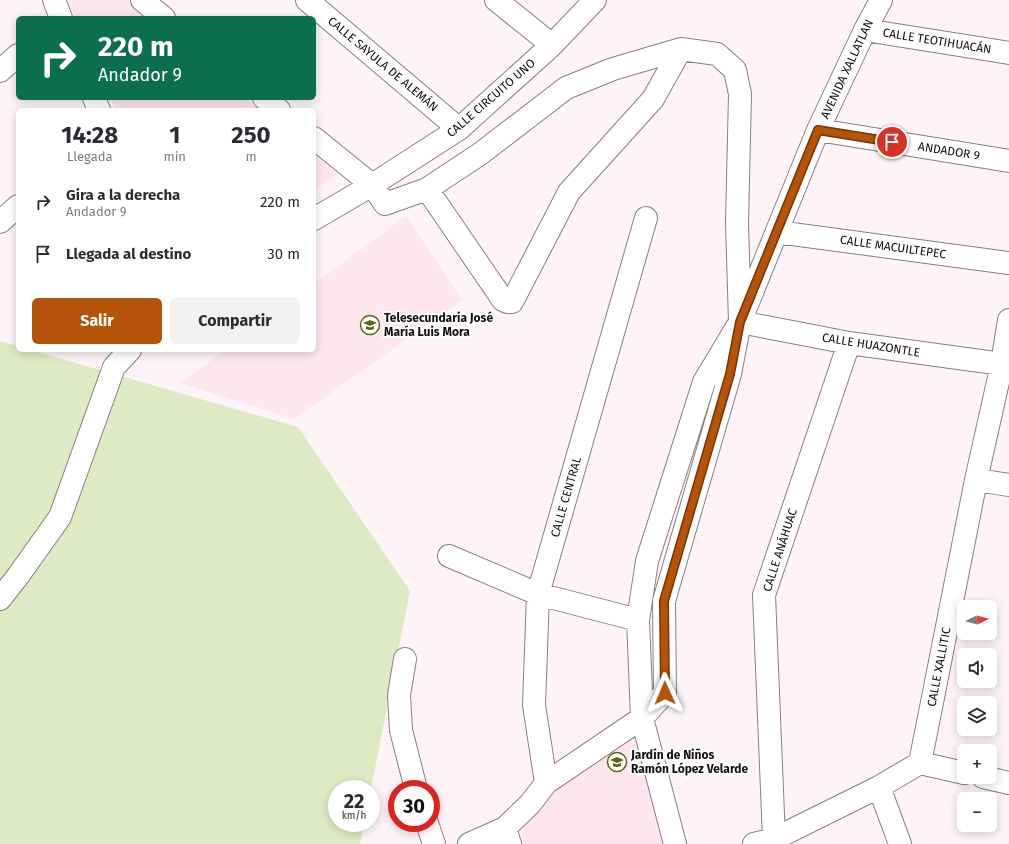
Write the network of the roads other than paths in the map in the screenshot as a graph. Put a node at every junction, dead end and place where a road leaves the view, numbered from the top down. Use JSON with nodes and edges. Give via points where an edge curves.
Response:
{"nodes":[{"id":1,"x":142,"y":0,"type":"edge"},
{"id":2,"x":307,"y":0,"type":"edge"},
{"id":3,"x":496,"y":0,"type":"edge"},
{"id":4,"x":595,"y":0,"type":"edge"},
{"id":5,"x":881,"y":0,"type":"edge"},
{"id":6,"x":162,"y":16,"type":"edge"},
{"id":7,"x":865,"y":30,"type":"junction"},
{"id":8,"x":552,"y":46,"type":"junction"},
{"id":9,"x":681,"y":50,"type":"junction"},
{"id":10,"x":1009,"y":52,"type":"edge"},
{"id":11,"x":16,"y":57,"type":"edge"},
{"id":12,"x":0,"y":71,"type":"edge"},
{"id":13,"x":266,"y":100,"type":"edge"},
{"id":14,"x":276,"y":108,"type":"edge"},
{"id":15,"x":459,"y":129,"type":"junction"},
{"id":16,"x":818,"y":130,"type":"junction"},
{"id":17,"x":316,"y":140,"type":"edge"},
{"id":18,"x":1009,"y":161,"type":"edge"},
{"id":19,"x":372,"y":185,"type":"junction"},
{"id":20,"x":427,"y":189,"type":"junction"},
{"id":21,"x":16,"y":208,"type":"edge"},
{"id":22,"x":316,"y":218,"type":"edge"},
{"id":23,"x":646,"y":218,"type":"dead end"},
{"id":24,"x":0,"y":222,"type":"edge"},
{"id":25,"x":777,"y":232,"type":"junction"},
{"id":26,"x":1009,"y":263,"type":"edge"},
{"id":27,"x":1009,"y":320,"type":"edge"},
{"id":28,"x":740,"y":322,"type":"junction"},
{"id":29,"x":849,"y":343,"type":"junction"},
{"id":30,"x":128,"y":352,"type":"edge"},
{"id":31,"x":1002,"y":364,"type":"junction"},
{"id":32,"x":976,"y":480,"type":"junction"},
{"id":33,"x":1009,"y":485,"type":"edge"},
{"id":34,"x":449,"y":556,"type":"dead end"},
{"id":35,"x":9,"y":573,"type":"edge"},
{"id":36,"x":642,"y":590,"type":"junction"},
{"id":37,"x":538,"y":594,"type":"junction"},
{"id":38,"x":0,"y":599,"type":"edge"},
{"id":39,"x":664,"y":601,"type":"junction"},
{"id":40,"x":638,"y":620,"type":"junction"},
{"id":41,"x":405,"y":659,"type":"dead end"},
{"id":42,"x":642,"y":718,"type":"junction"},
{"id":43,"x":920,"y":763,"type":"junction"},
{"id":44,"x":957,"y":771,"type":"edge"},
{"id":45,"x":414,"y":780,"type":"edge"},
{"id":46,"x":997,"y":780,"type":"edge"},
{"id":47,"x":1009,"y":782,"type":"edge"},
{"id":48,"x":546,"y":783,"type":"junction"},
{"id":49,"x":879,"y":788,"type":"junction"},
{"id":50,"x":430,"y":832,"type":"edge"},
{"id":51,"x":508,"y":836,"type":"edge"},
{"id":52,"x":764,"y":841,"type":"edge"},
{"id":53,"x":434,"y":844,"type":"edge"},
{"id":54,"x":469,"y":844,"type":"edge"},
{"id":55,"x":676,"y":844,"type":"edge"},
{"id":56,"x":900,"y":844,"type":"edge"}],
"edges":[{"from":1,"to":6,"type":"street"},
{"from":2,"to":15,"type":"street","name":"CALLE SAYULA DE ALEMÁN"},
{"from":3,"to":8,"type":"street"},
{"from":4,"to":8,"type":"street","name":"CALLE CIRCUITO UNO"},
{"from":5,"to":7,"type":"street","name":"AVENIDA XALLATLAN"},
{"from":7,"to":10,"type":"street","name":"CALLE TEOTIHUACÁN"},
{"from":7,"to":16,"type":"street","name":"AVENIDA XALLATLAN"},
{"from":8,"to":15,"type":"street","name":"CALLE CIRCUITO UNO"},
{"from":9,"to":20,"type":"street","via":[[613,69],[566,88],[480,154]]},
{"from":9,"to":20,"type":"street","via":[[653,98],[569,192],[512,302],[503,300]]},
{"from":9,"to":28,"type":"street","via":[[717,54],[735,70],[740,94],[737,223]]},
{"from":11,"to":12,"type":"street"},
{"from":13,"to":14,"type":"street"},
{"from":15,"to":19,"type":"street","name":"CALLE CIRCUITO UNO"},
{"from":16,"to":18,"type":"street","name":"ANDADOR 9"},
{"from":16,"to":25,"type":"street","name":"AVENIDA XALLATLAN"},
{"from":17,"to":19,"type":"street"},
{"from":19,"to":20,"type":"street","via":[[385,204]]},
{"from":19,"to":22,"type":"street","name":"CALLE CIRCUITO UNO"},
{"from":21,"to":24,"type":"street"},
{"from":23,"to":37,"type":"street","name":"CALLE CENTRAL"},
{"from":25,"to":26,"type":"street","name":"CALLE MACUILTEPEC"},
{"from":25,"to":28,"type":"street","name":"AVENIDA XALLATLAN"},
{"from":27,"to":31,"type":"street","name":"CALLE XALLITIC"},
{"from":28,"to":29,"type":"street","name":"CALLE HUAZONTLE"},
{"from":28,"to":36,"type":"street","via":[[704,382],[647,560]]},
{"from":28,"to":39,"type":"street","name":"AVENIDA XALLATLAN","via":[[730,374]]},
{"from":29,"to":31,"type":"street","name":"CALLE HUAZONTLE"},
{"from":29,"to":52,"type":"street","name":"CALLE ANÁHUAC","via":[[764,595]]},
{"from":30,"to":35,"type":"street","via":[[114,367],[60,517]]},
{"from":31,"to":32,"type":"street","name":"CALLE XALLITIC"},
{"from":32,"to":33,"type":"street"},
{"from":32,"to":43,"type":"street","name":"CALLE XALLITIC"},
{"from":34,"to":37,"type":"street"},
{"from":35,"to":38,"type":"street"},
{"from":36,"to":39,"type":"street"},
{"from":36,"to":40,"type":"street"},
{"from":37,"to":40,"type":"street"},
{"from":37,"to":48,"type":"street","name":"CALLE CENTRAL","via":[[534,705]]},
{"from":39,"to":42,"type":"street","name":"AVENIDA XALLATLAN","via":[[665,693]]},
{"from":40,"to":42,"type":"street"},
{"from":41,"to":45,"type":"street","via":[[399,695],[401,730]]},
{"from":42,"to":48,"type":"street","name":"AVENIDA XALLATLAN"},
{"from":42,"to":55,"type":"street"},
{"from":43,"to":44,"type":"street"},
{"from":43,"to":49,"type":"street"},
{"from":46,"to":47,"type":"street"},
{"from":48,"to":51,"type":"street","name":"AVENIDA XALLATLAN"},
{"from":49,"to":52,"type":"street"},
{"from":49,"to":56,"type":"street"},
{"from":50,"to":53,"type":"street"},
{"from":51,"to":54,"type":"street","name":"AVENIDA XALLATLAN"}]}
